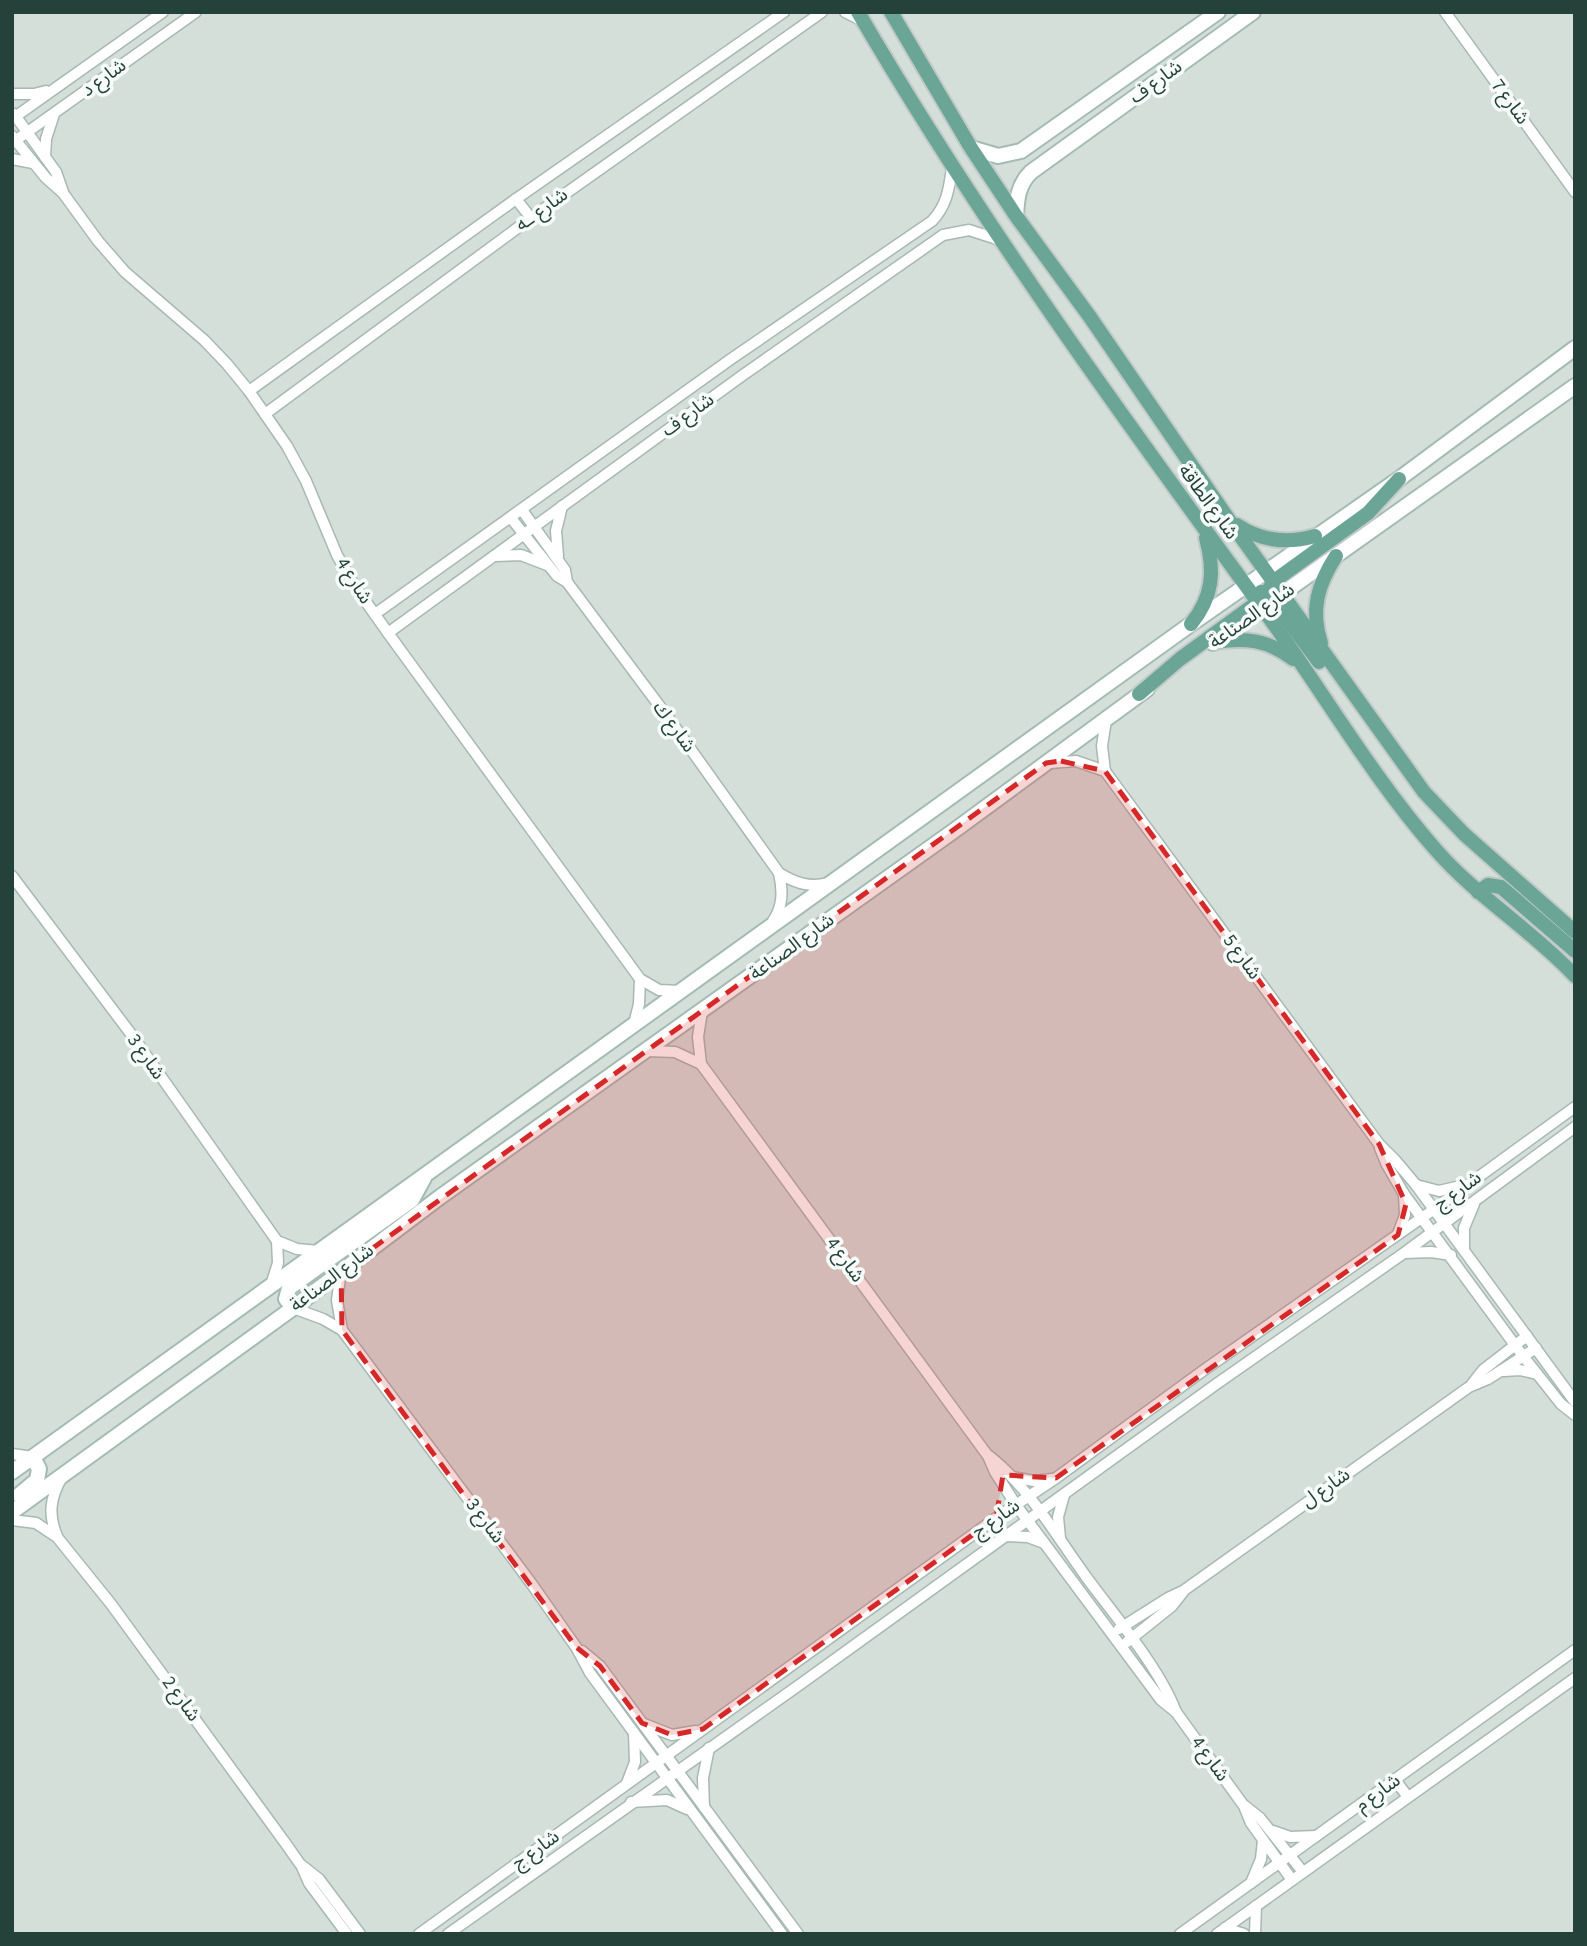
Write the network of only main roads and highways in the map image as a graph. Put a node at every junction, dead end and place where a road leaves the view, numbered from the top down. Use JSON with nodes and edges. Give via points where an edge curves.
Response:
{"nodes":[{"id":1,"x":891,"y":12,"type":"edge"},
{"id":2,"x":861,"y":17,"type":"edge"},
{"id":3,"x":1399,"y":479,"type":"road end"},
{"id":4,"x":1172,"y":485,"type":"junction"},
{"id":5,"x":1229,"y":520,"type":"junction"},
{"id":6,"x":1204,"y":530,"type":"junction"},
{"id":7,"x":1315,"y":536,"type":"road end"},
{"id":8,"x":1336,"y":556,"type":"road end"},
{"id":9,"x":1265,"y":591,"type":"junction"},
{"id":10,"x":1191,"y":624,"type":"road end"},
{"id":11,"x":1215,"y":642,"type":"road end"},
{"id":12,"x":1325,"y":654,"type":"junction"},
{"id":13,"x":1303,"y":667,"type":"junction"},
{"id":14,"x":1139,"y":694,"type":"road end"},
{"id":15,"x":1365,"y":711,"type":"junction"},
{"id":16,"x":1478,"y":892,"type":"junction"},
{"id":17,"x":1575,"y":932,"type":"edge"},
{"id":18,"x":1575,"y":951,"type":"edge"},
{"id":19,"x":1575,"y":976,"type":"edge"}],
"edges":[{"from":1,"to":5,"type":"main road","name":"شارع الطاقة","via":[[1016,216]]},
{"from":2,"to":4,"type":"main road","name":"شارع الطاقة","via":[[952,168]]},
{"from":3,"to":9,"type":"main road","via":[[1368,513]]},
{"from":4,"to":6,"type":"main road","name":"شارع الطاقة"},
{"from":4,"to":9,"type":"main road"},
{"from":5,"to":7,"type":"main road","via":[[1269,540]]},
{"from":5,"to":9,"type":"main road","name":"شارع الطاقة"},
{"from":6,"to":9,"type":"main road","name":"شارع الطاقة"},
{"from":6,"to":10,"type":"main road","via":[[1212,584]]},
{"from":8,"to":12,"type":"main road","via":[[1315,604]]},
{"from":9,"to":12,"type":"main road","name":"شارع الطاقة"},
{"from":9,"to":13,"type":"main road","name":"شارع الطاقة"},
{"from":9,"to":14,"type":"main road"},
{"from":9,"to":15,"type":"main road","via":[[1336,685]]},
{"from":11,"to":13,"type":"main road","via":[[1264,642]]},
{"from":12,"to":15,"type":"main road","name":"شارع الطاقة"},
{"from":13,"to":16,"type":"main road","name":"شارع الطاقة","via":[[1401,806]]},
{"from":15,"to":17,"type":"main road","name":"شارع الطاقة","via":[[1443,813]]},
{"from":16,"to":18,"type":"main road","via":[[1488,885],[1500,887]]},
{"from":16,"to":19,"type":"main road","name":"شارع الطاقة"}]}
